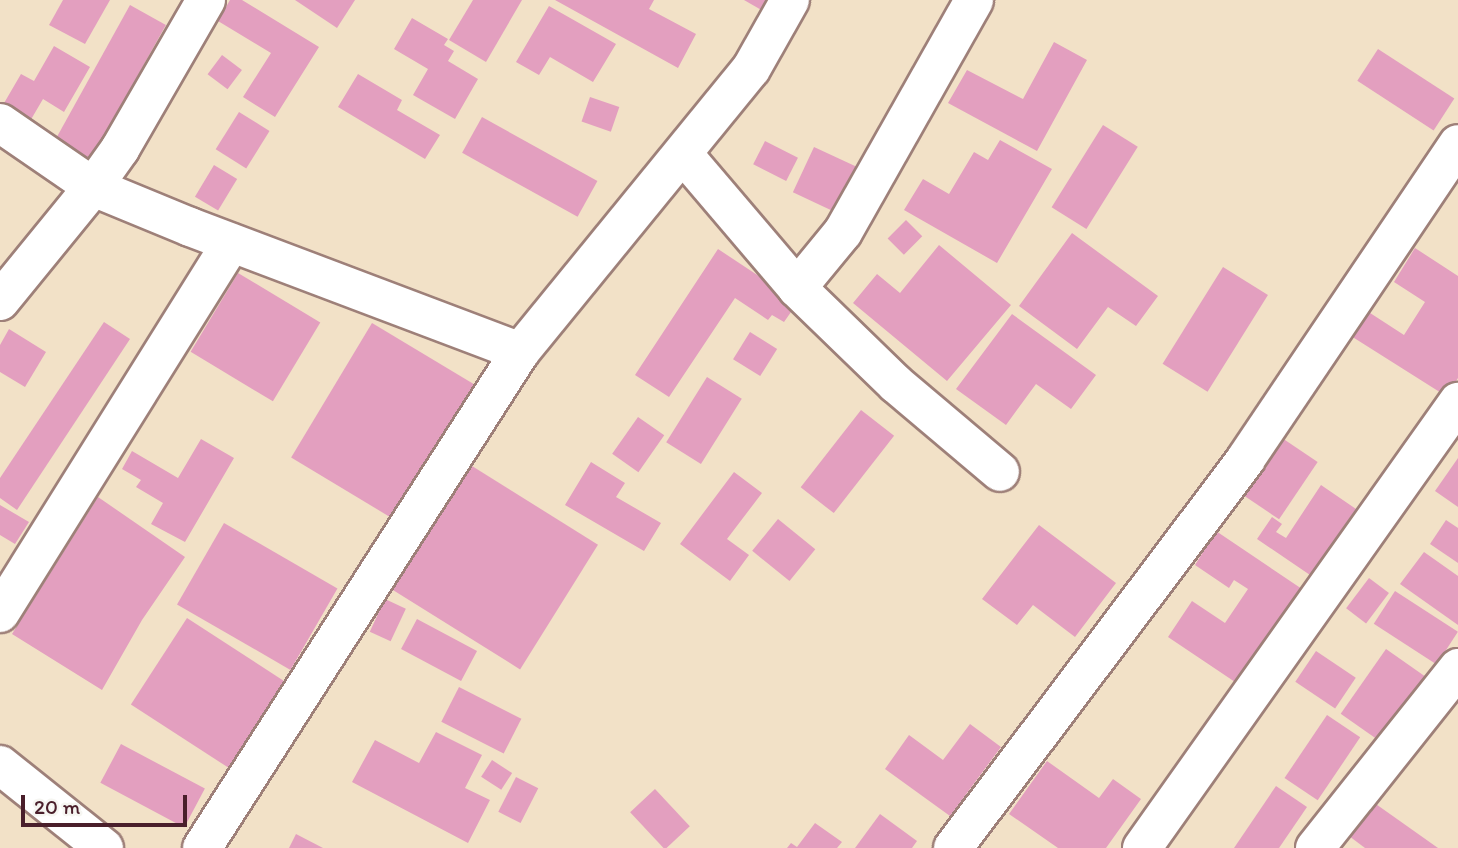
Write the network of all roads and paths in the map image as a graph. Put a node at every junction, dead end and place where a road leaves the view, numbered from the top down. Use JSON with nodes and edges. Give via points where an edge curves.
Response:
{"nodes":[{"id":1,"x":206,"y":0,"type":"edge"},
{"id":2,"x":790,"y":0,"type":"edge"},
{"id":3,"x":974,"y":0,"type":"edge"},
{"id":4,"x":0,"y":123,"type":"edge"},
{"id":5,"x":1458,"y":144,"type":"edge"},
{"id":6,"x":683,"y":154,"type":"junction"},
{"id":7,"x":93,"y":187,"type":"junction"},
{"id":8,"x":231,"y":243,"type":"junction"},
{"id":9,"x":797,"y":288,"type":"junction"},
{"id":10,"x":0,"y":301,"type":"edge"},
{"id":11,"x":520,"y":352,"type":"junction"},
{"id":12,"x":1458,"y":402,"type":"edge"},
{"id":13,"x":1000,"y":472,"type":"dead end"},
{"id":14,"x":0,"y":613,"type":"edge"},
{"id":15,"x":1458,"y":668,"type":"edge"},
{"id":16,"x":0,"y":765,"type":"edge"},
{"id":17,"x":104,"y":848,"type":"edge"},
{"id":18,"x":202,"y":848,"type":"edge"},
{"id":19,"x":953,"y":848,"type":"edge"},
{"id":20,"x":1142,"y":848,"type":"edge"},
{"id":21,"x":1315,"y":848,"type":"edge"}],
"edges":[{"from":1,"to":7,"type":"street"},
{"from":2,"to":6,"type":"street","via":[[751,69]]},
{"from":3,"to":9,"type":"street","via":[[842,232]]},
{"from":4,"to":7,"type":"street"},
{"from":5,"to":19,"type":"street","via":[[1245,460]]},
{"from":6,"to":9,"type":"street"},
{"from":6,"to":11,"type":"street"},
{"from":7,"to":8,"type":"street"},
{"from":7,"to":10,"type":"street"},
{"from":8,"to":11,"type":"street"},
{"from":8,"to":14,"type":"street"},
{"from":9,"to":13,"type":"street","via":[[897,384]]},
{"from":11,"to":18,"type":"street"},
{"from":12,"to":20,"type":"street"},
{"from":15,"to":21,"type":"street"},
{"from":16,"to":17,"type":"street"}]}
